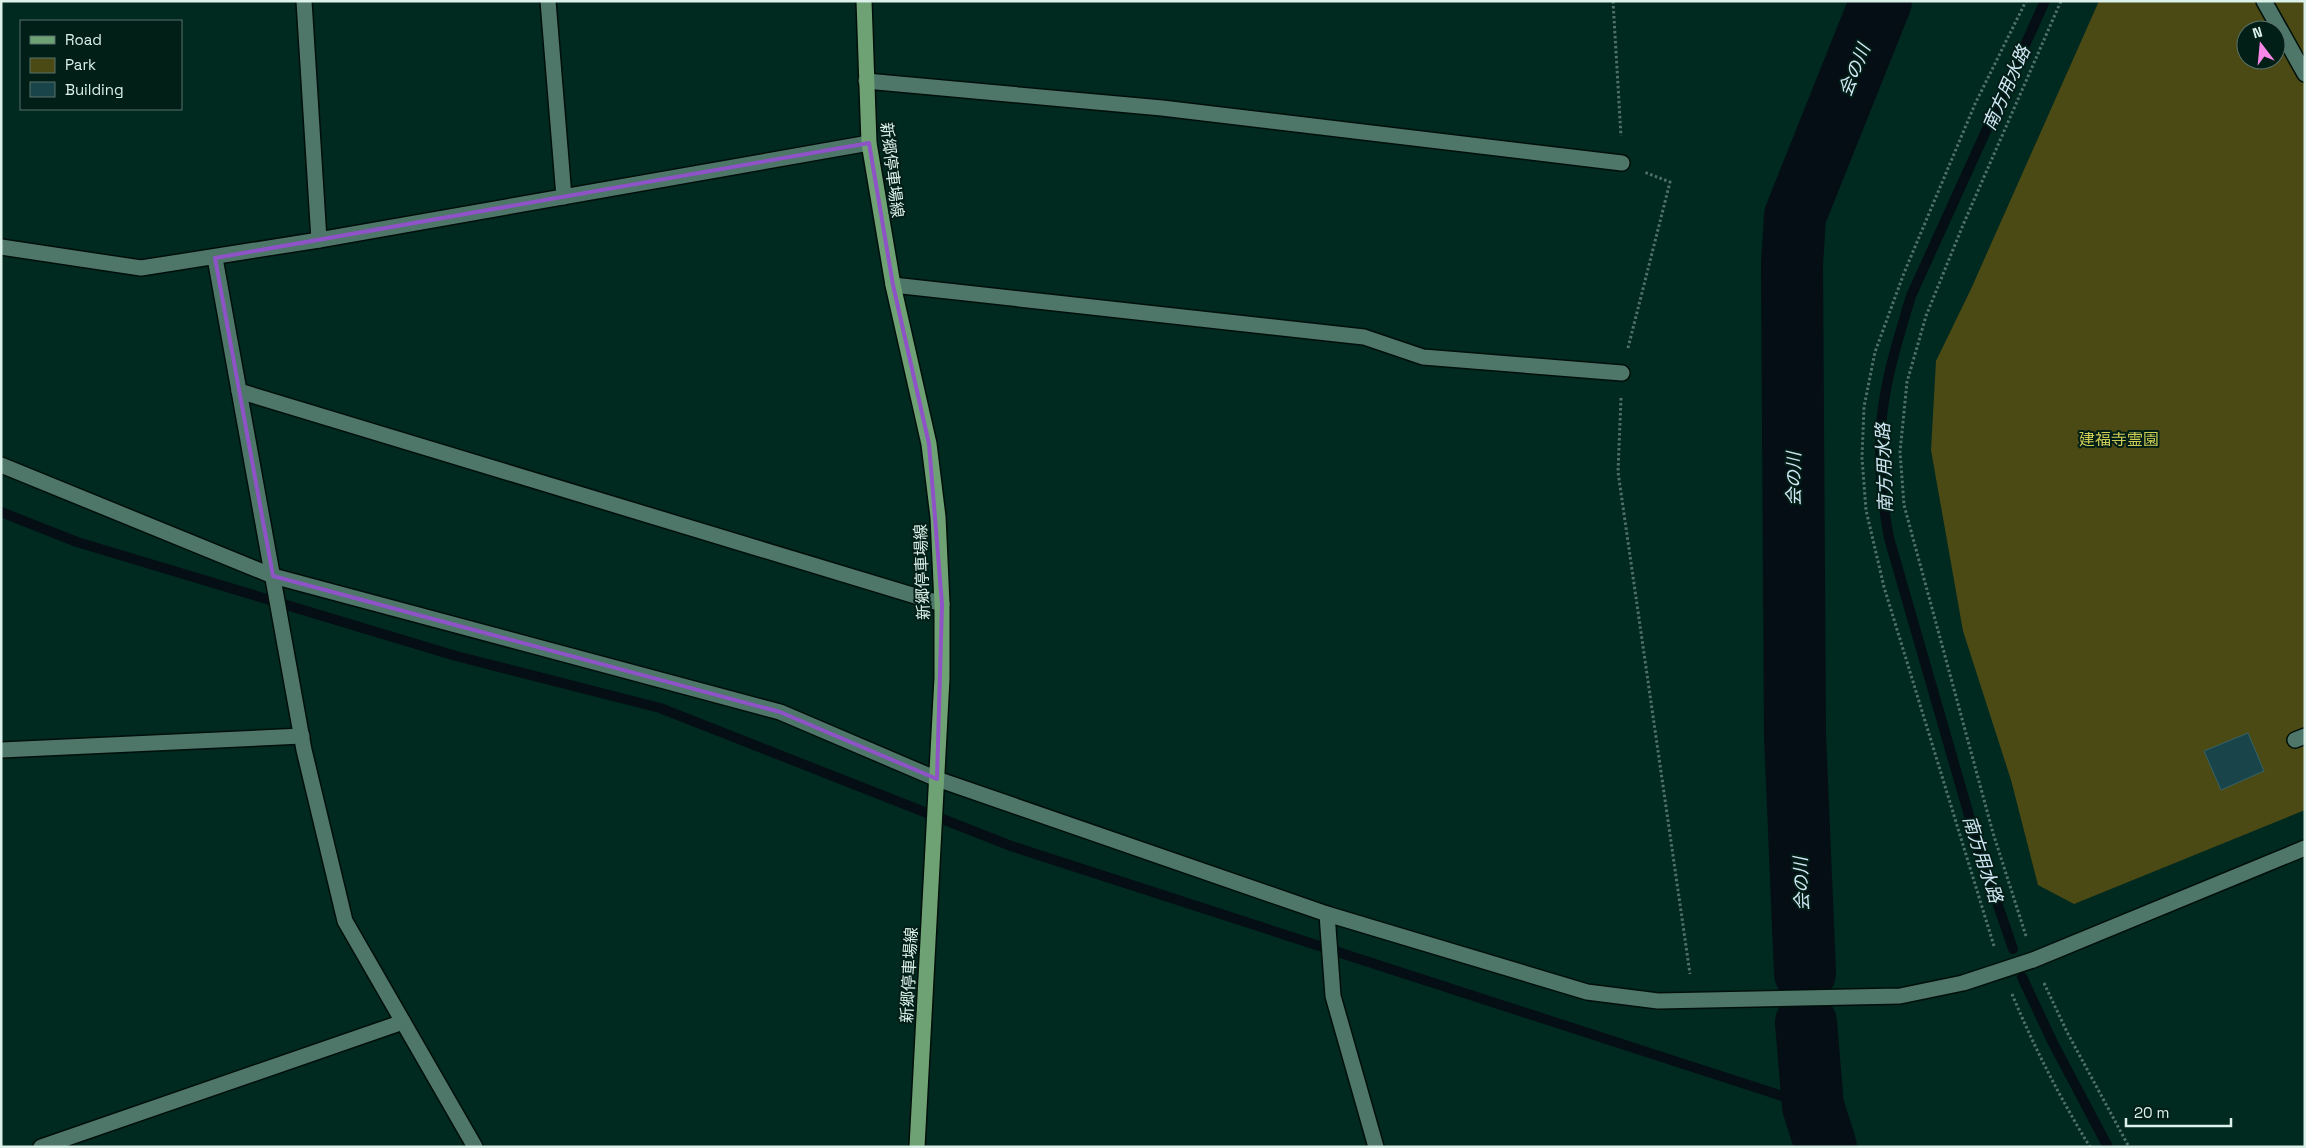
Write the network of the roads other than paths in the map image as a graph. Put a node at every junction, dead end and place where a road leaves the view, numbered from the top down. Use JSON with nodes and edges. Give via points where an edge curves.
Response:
{"nodes":[{"id":1,"x":304,"y":1,"type":"edge"},
{"id":2,"x":548,"y":1,"type":"edge"},
{"id":3,"x":864,"y":1,"type":"edge"},
{"id":4,"x":2264,"y":1,"type":"edge"},
{"id":5,"x":2305,"y":74,"type":"edge"},
{"id":6,"x":866,"y":81,"type":"junction"},
{"id":7,"x":869,"y":143,"type":"junction"},
{"id":8,"x":1622,"y":164,"type":"dead end"},
{"id":9,"x":564,"y":197,"type":"junction"},
{"id":10,"x":319,"y":240,"type":"junction"},
{"id":11,"x":1,"y":247,"type":"edge"},
{"id":12,"x":215,"y":258,"type":"junction"},
{"id":13,"x":893,"y":285,"type":"junction"},
{"id":14,"x":1622,"y":374,"type":"road end"},
{"id":15,"x":239,"y":391,"type":"junction"},
{"id":16,"x":1,"y":465,"type":"edge"},
{"id":17,"x":273,"y":576,"type":"junction"},
{"id":18,"x":942,"y":604,"type":"junction"},
{"id":19,"x":302,"y":736,"type":"junction"},
{"id":20,"x":1,"y":750,"type":"edge"},
{"id":21,"x":937,"y":779,"type":"junction"},
{"id":22,"x":2305,"y":848,"type":"edge"},
{"id":23,"x":1327,"y":914,"type":"junction"},
{"id":24,"x":402,"y":1022,"type":"junction"},
{"id":25,"x":41,"y":1147,"type":"edge"},
{"id":26,"x":475,"y":1147,"type":"edge"},
{"id":27,"x":917,"y":1147,"type":"edge"},
{"id":28,"x":1376,"y":1147,"type":"edge"}],
"edges":[{"from":1,"to":10,"type":"street"},
{"from":2,"to":9,"type":"street"},
{"from":3,"to":6,"type":"main road","name":"新郷停車場線"},
{"from":4,"to":5,"type":"street"},
{"from":6,"to":7,"type":"main road","name":"新郷停車場線"},
{"from":6,"to":8,"type":"street","via":[[1162,108]]},
{"from":7,"to":9,"type":"street"},
{"from":7,"to":13,"type":"main road","name":"新郷停車場線"},
{"from":9,"to":10,"type":"street"},
{"from":10,"to":12,"type":"street"},
{"from":11,"to":12,"type":"street","via":[[141,268]]},
{"from":12,"to":15,"type":"street"},
{"from":13,"to":14,"type":"street","via":[[1364,337],[1423,357]]},
{"from":13,"to":18,"type":"main road","name":"新郷停車場線","via":[[929,444],[938,517]]},
{"from":15,"to":17,"type":"street"},
{"from":15,"to":18,"type":"street"},
{"from":16,"to":17,"type":"street"},
{"from":17,"to":19,"type":"street"},
{"from":17,"to":21,"type":"street","via":[[780,712]]},
{"from":18,"to":21,"type":"main road","name":"新郷停車場線"},
{"from":19,"to":20,"type":"street"},
{"from":19,"to":24,"type":"street","via":[[344,921]]},
{"from":21,"to":23,"type":"street"},
{"from":21,"to":27,"type":"main road","name":"新郷停車場線"},
{"from":22,"to":23,"type":"street","via":[[2033,960],[1963,982],[1900,996],[1658,1001],[1587,992]]},
{"from":23,"to":28,"type":"street","via":[[1333,996]]},
{"from":24,"to":25,"type":"street"},
{"from":24,"to":26,"type":"street"}]}
